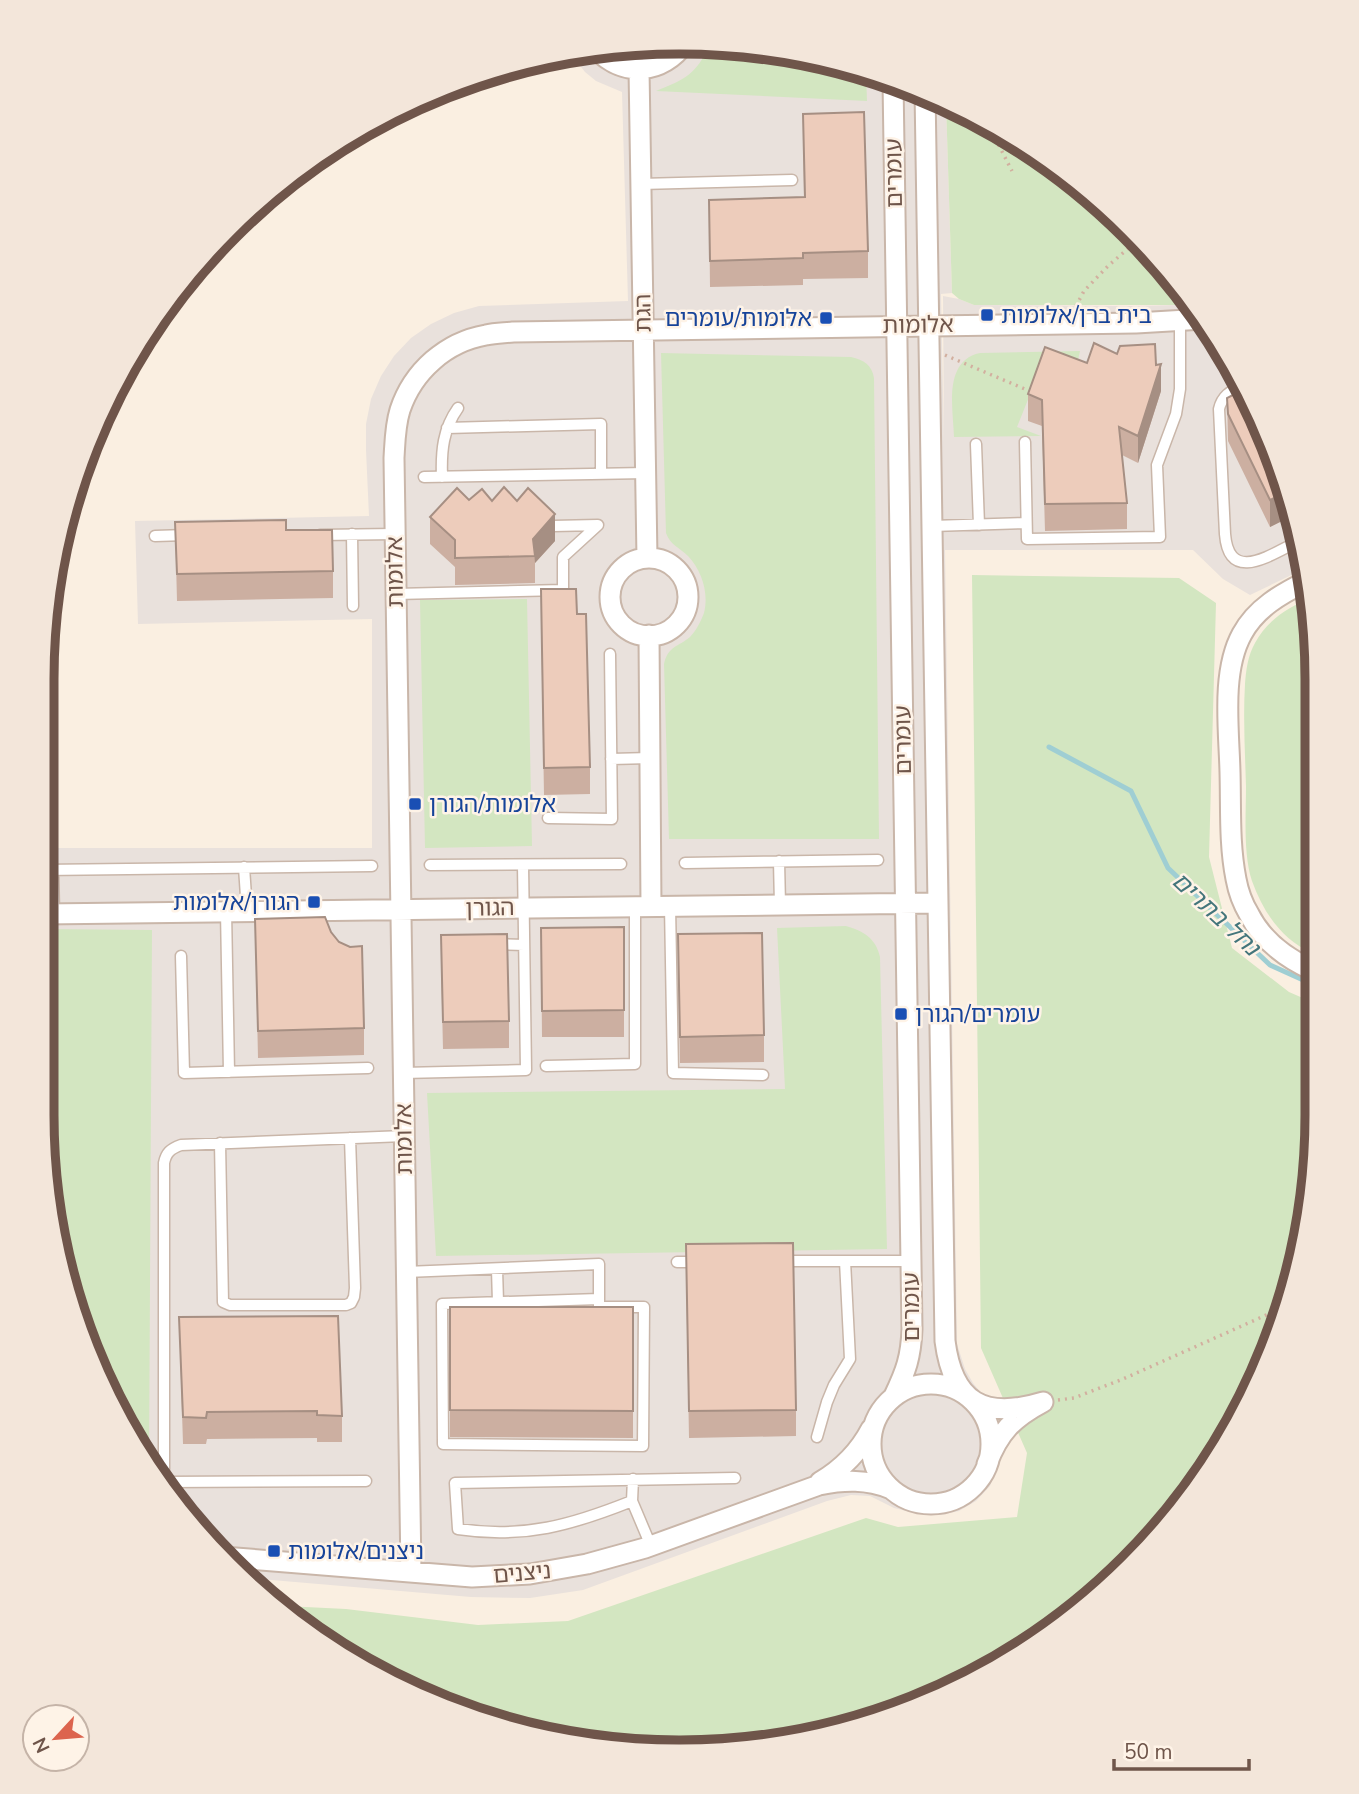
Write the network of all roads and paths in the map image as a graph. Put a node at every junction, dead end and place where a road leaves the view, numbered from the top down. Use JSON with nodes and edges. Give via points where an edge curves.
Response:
{"nodes":[{"id":1,"x":675,"y":54,"type":"edge"},
{"id":2,"x":608,"y":59,"type":"edge"},
{"id":3,"x":639,"y":69,"type":"junction"},
{"id":4,"x":892,"y":92,"type":"edge"},
{"id":5,"x":925,"y":105,"type":"edge"},
{"id":6,"x":996,"y":141,"type":"edge"},
{"id":7,"x":1012,"y":172,"type":"dead end"},
{"id":8,"x":792,"y":180,"type":"dead end"},
{"id":9,"x":641,"y":184,"type":"junction"},
{"id":10,"x":1131,"y":246,"type":"edge"},
{"id":11,"x":1191,"y":320,"type":"edge"},
{"id":12,"x":1180,"y":321,"type":"junction"},
{"id":13,"x":1067,"y":324,"type":"junction"},
{"id":14,"x":929,"y":325,"type":"junction"},
{"id":15,"x":896,"y":326,"type":"junction"},
{"id":16,"x":644,"y":330,"type":"junction"},
{"id":17,"x":929,"y":348,"type":"junction"},
{"id":18,"x":1027,"y":390,"type":"edge"},
{"id":19,"x":1234,"y":391,"type":"edge"},
{"id":20,"x":458,"y":408,"type":"dead end"},
{"id":21,"x":447,"y":428,"type":"junction"},
{"id":22,"x":1025,"y":442,"type":"dead end"},
{"id":23,"x":976,"y":444,"type":"dead end"},
{"id":24,"x":646,"y":473,"type":"junction"},
{"id":25,"x":601,"y":474,"type":"junction"},
{"id":26,"x":424,"y":477,"type":"dead end"},
{"id":27,"x":442,"y":477,"type":"junction"},
{"id":28,"x":1026,"y":523,"type":"junction"},
{"id":29,"x":979,"y":525,"type":"junction"},
{"id":30,"x":553,"y":526,"type":"edge"},
{"id":31,"x":932,"y":526,"type":"junction"},
{"id":32,"x":352,"y":534,"type":"junction"},
{"id":33,"x":395,"y":534,"type":"junction"},
{"id":34,"x":194,"y":535,"type":"edge"},
{"id":35,"x":312,"y":535,"type":"edge"},
{"id":36,"x":155,"y":536,"type":"dead end"},
{"id":37,"x":1290,"y":545,"type":"edge"},
{"id":38,"x":647,"y":558,"type":"junction"},
{"id":39,"x":1297,"y":586,"type":"edge"},
{"id":40,"x":396,"y":594,"type":"junction"},
{"id":41,"x":353,"y":606,"type":"dead end"},
{"id":42,"x":649,"y":635,"type":"junction"},
{"id":43,"x":610,"y":654,"type":"dead end"},
{"id":44,"x":650,"y":758,"type":"junction"},
{"id":45,"x":611,"y":759,"type":"junction"},
{"id":46,"x":548,"y":818,"type":"dead end"},
{"id":47,"x":878,"y":860,"type":"dead end"},
{"id":48,"x":779,"y":861,"type":"junction"},
{"id":49,"x":685,"y":863,"type":"dead end"},
{"id":50,"x":523,"y":864,"type":"junction"},
{"id":51,"x":621,"y":864,"type":"dead end"},
{"id":52,"x":430,"y":865,"type":"dead end"},
{"id":53,"x":372,"y":866,"type":"dead end"},
{"id":54,"x":244,"y":867,"type":"junction"},
{"id":55,"x":54,"y":870,"type":"edge"},
{"id":56,"x":906,"y":903,"type":"junction"},
{"id":57,"x":937,"y":903,"type":"junction"},
{"id":58,"x":780,"y":905,"type":"junction"},
{"id":59,"x":652,"y":906,"type":"junction"},
{"id":60,"x":524,"y":908,"type":"junction"},
{"id":61,"x":401,"y":909,"type":"junction"},
{"id":62,"x":226,"y":911,"type":"junction"},
{"id":63,"x":247,"y":911,"type":"junction"},
{"id":64,"x":54,"y":914,"type":"edge"},
{"id":65,"x":482,"y":944,"type":"edge"},
{"id":66,"x":524,"y":945,"type":"junction"},
{"id":67,"x":181,"y":956,"type":"dead end"},
{"id":68,"x":1305,"y":967,"type":"edge"},
{"id":69,"x":546,"y":1066,"type":"dead end"},
{"id":70,"x":368,"y":1068,"type":"dead end"},
{"id":71,"x":229,"y":1072,"type":"junction"},
{"id":72,"x":403,"y":1073,"type":"junction"},
{"id":73,"x":763,"y":1075,"type":"dead end"},
{"id":74,"x":404,"y":1136,"type":"junction"},
{"id":75,"x":350,"y":1138,"type":"junction"},
{"id":76,"x":220,"y":1143,"type":"junction"},
{"id":77,"x":845,"y":1261,"type":"junction"},
{"id":78,"x":911,"y":1261,"type":"junction"},
{"id":79,"x":677,"y":1262,"type":"dead end"},
{"id":80,"x":705,"y":1262,"type":"edge"},
{"id":81,"x":775,"y":1262,"type":"edge"},
{"id":82,"x":497,"y":1269,"type":"junction"},
{"id":83,"x":406,"y":1272,"type":"junction"},
{"id":84,"x":599,"y":1298,"type":"junction"},
{"id":85,"x":499,"y":1302,"type":"junction"},
{"id":86,"x":1273,"y":1312,"type":"edge"},
{"id":87,"x":894,"y":1396,"type":"junction"},
{"id":88,"x":970,"y":1399,"type":"junction"},
{"id":89,"x":1042,"y":1402,"type":"junction"},
{"id":90,"x":874,"y":1424,"type":"junction"},
{"id":91,"x":817,"y":1437,"type":"dead end"},
{"id":92,"x":988,"y":1464,"type":"junction"},
{"id":93,"x":163,"y":1466,"type":"edge"},
{"id":94,"x":735,"y":1478,"type":"dead end"},
{"id":95,"x":634,"y":1479,"type":"junction"},
{"id":96,"x":366,"y":1481,"type":"dead end"},
{"id":97,"x":174,"y":1482,"type":"edge"},
{"id":98,"x":810,"y":1488,"type":"junction"},
{"id":99,"x":891,"y":1489,"type":"junction"},
{"id":100,"x":632,"y":1501,"type":"junction"},
{"id":101,"x":651,"y":1546,"type":"junction"},
{"id":102,"x":238,"y":1558,"type":"edge"},
{"id":103,"x":411,"y":1572,"type":"junction"}],
"edges":[{"from":1,"to":3,"type":"street","via":[[652,68]]},
{"from":2,"to":3,"type":"street"},
{"from":3,"to":9,"type":"street","name":"הגת"},
{"from":4,"to":15,"type":"street","name":"עומרים"},
{"from":5,"to":14,"type":"street","name":"עומרים"},
{"from":6,"to":7,"type":"path"},
{"from":8,"to":9,"type":"lane"},
{"from":9,"to":16,"type":"street","name":"הגת"},
{"from":10,"to":13,"type":"path","via":[[1084,291]]},
{"from":11,"to":12,"type":"street","name":"אלומות"},
{"from":12,"to":13,"type":"street","name":"אלומות"},
{"from":12,"to":28,"type":"lane","via":[[1180,389],[1157,465],[1160,537],[1027,539]]},
{"from":13,"to":14,"type":"street","name":"אלומות"},
{"from":14,"to":15,"type":"street","name":"אלומות"},
{"from":14,"to":17,"type":"street","name":"עומרים"},
{"from":15,"to":16,"type":"street","name":"אלומות"},
{"from":15,"to":56,"type":"street","name":"עומרים"},
{"from":16,"to":24,"type":"street","name":"הגת"},
{"from":16,"to":33,"type":"street","name":"אלומות","via":[[484,335],[439,355],[409,389],[400,410],[395,433]]},
{"from":17,"to":18,"type":"path"},
{"from":17,"to":31,"type":"street","name":"עומרים"},
{"from":19,"to":37,"type":"lane","via":[[1220,405],[1227,548],[1239,562],[1253,562]]},
{"from":20,"to":21,"type":"lane"},
{"from":21,"to":25,"type":"lane","via":[[601,424]]},
{"from":21,"to":27,"type":"lane"},
{"from":22,"to":28,"type":"lane"},
{"from":23,"to":29,"type":"lane"},
{"from":24,"to":25,"type":"lane"},
{"from":24,"to":38,"type":"street","name":"הגת"},
{"from":25,"to":27,"type":"lane"},
{"from":26,"to":27,"type":"lane"},
{"from":28,"to":29,"type":"lane"},
{"from":29,"to":31,"type":"lane"},
{"from":30,"to":40,"type":"lane","via":[[598,525],[562,557],[563,590]]},
{"from":31,"to":57,"type":"street","name":"עומרים"},
{"from":32,"to":33,"type":"lane"},
{"from":32,"to":35,"type":"lane"},
{"from":32,"to":41,"type":"lane"},
{"from":33,"to":40,"type":"street","name":"אלומות"},
{"from":34,"to":36,"type":"lane"},
{"from":38,"to":42,"type":"street","via":[[620,571],[611,599],[624,626]]},
{"from":38,"to":42,"type":"street","via":[[675,568],[688,595],[678,622],[666,632]]},
{"from":39,"to":68,"type":"street","via":[[1276,598],[1249,623],[1231,667],[1231,846],[1236,882],[1249,915],[1269,941]]},
{"from":40,"to":61,"type":"street","name":"אלומות"},
{"from":42,"to":44,"type":"street"},
{"from":43,"to":45,"type":"lane"},
{"from":44,"to":45,"type":"lane"},
{"from":44,"to":59,"type":"street"},
{"from":45,"to":46,"type":"lane","via":[[612,819]]},
{"from":47,"to":48,"type":"lane"},
{"from":48,"to":49,"type":"lane"},
{"from":48,"to":58,"type":"lane"},
{"from":50,"to":51,"type":"lane"},
{"from":50,"to":52,"type":"lane"},
{"from":50,"to":60,"type":"lane"},
{"from":53,"to":54,"type":"lane"},
{"from":54,"to":55,"type":"lane"},
{"from":54,"to":63,"type":"lane"},
{"from":56,"to":57,"type":"street","name":"הגורן"},
{"from":56,"to":58,"type":"street","name":"הגורן"},
{"from":56,"to":78,"type":"street","name":"עומרים"},
{"from":57,"to":88,"type":"street","name":"עומרים","via":[[945,1341],[954,1376]]},
{"from":58,"to":59,"type":"street","name":"הגורן"},
{"from":59,"to":60,"type":"street","name":"הגורן"},
{"from":59,"to":69,"type":"lane","via":[[635,1065]]},
{"from":59,"to":73,"type":"lane","via":[[673,1073]]},
{"from":60,"to":61,"type":"street","name":"הגורן"},
{"from":60,"to":66,"type":"lane"},
{"from":61,"to":63,"type":"street","name":"הגורן"},
{"from":61,"to":72,"type":"street","name":"אלומות"},
{"from":62,"to":63,"type":"street","name":"הגורן"},
{"from":62,"to":64,"type":"street","name":"הגורן"},
{"from":62,"to":71,"type":"lane"},
{"from":65,"to":66,"type":"lane"},
{"from":66,"to":72,"type":"lane","via":[[526,1070]]},
{"from":67,"to":71,"type":"lane","via":[[184,1073]]},
{"from":70,"to":71,"type":"lane"},
{"from":72,"to":74,"type":"street","name":"אלומות"},
{"from":74,"to":75,"type":"lane"},
{"from":74,"to":83,"type":"street","name":"אלומות"},
{"from":75,"to":76,"type":"lane"},
{"from":75,"to":76,"type":"lane","via":[[355,1288],[346,1305],[223,1302]]},
{"from":76,"to":93,"type":"lane","via":[[172,1148],[164,1163]]},
{"from":77,"to":78,"type":"lane"},
{"from":77,"to":81,"type":"lane"},
{"from":77,"to":91,"type":"lane","via":[[850,1359],[834,1385]]},
{"from":78,"to":87,"type":"street","name":"עומרים","via":[[911,1352]]},
{"from":79,"to":80,"type":"lane"},
{"from":82,"to":83,"type":"lane"},
{"from":82,"to":84,"type":"lane","via":[[598,1264]]},
{"from":82,"to":85,"type":"lane"},
{"from":83,"to":103,"type":"street","name":"אלומות"},
{"from":84,"to":85,"type":"lane"},
{"from":84,"to":85,"type":"lane","via":[[599,1307],[644,1307],[643,1446],[443,1444],[442,1304]]},
{"from":86,"to":89,"type":"path","via":[[1123,1379],[1074,1398]]},
{"from":87,"to":88,"type":"street","via":[[927,1384],[950,1387]]},
{"from":87,"to":90,"type":"street"},
{"from":88,"to":89,"type":"street","via":[[1001,1409]]},
{"from":88,"to":92,"type":"street","via":[[989,1429]]},
{"from":89,"to":92,"type":"street","via":[[1004,1431]]},
{"from":90,"to":98,"type":"street","name":"ניצנים","via":[[844,1465]]},
{"from":90,"to":99,"type":"street","via":[[873,1459]]},
{"from":92,"to":99,"type":"street","via":[[976,1484],[946,1502],[922,1504]]},
{"from":94,"to":95,"type":"lane"},
{"from":95,"to":100,"type":"lane"},
{"from":95,"to":100,"type":"lane","via":[[455,1483],[458,1530],[480,1533],[545,1529]]},
{"from":96,"to":97,"type":"lane"},
{"from":98,"to":99,"type":"street","name":"ניצנים","via":[[858,1481]]},
{"from":98,"to":101,"type":"street","name":"ניצנים"},
{"from":100,"to":101,"type":"lane"},
{"from":101,"to":103,"type":"street","name":"ניצנים","via":[[530,1574],[472,1577]]},
{"from":102,"to":103,"type":"street","name":"ניצנים"}]}
